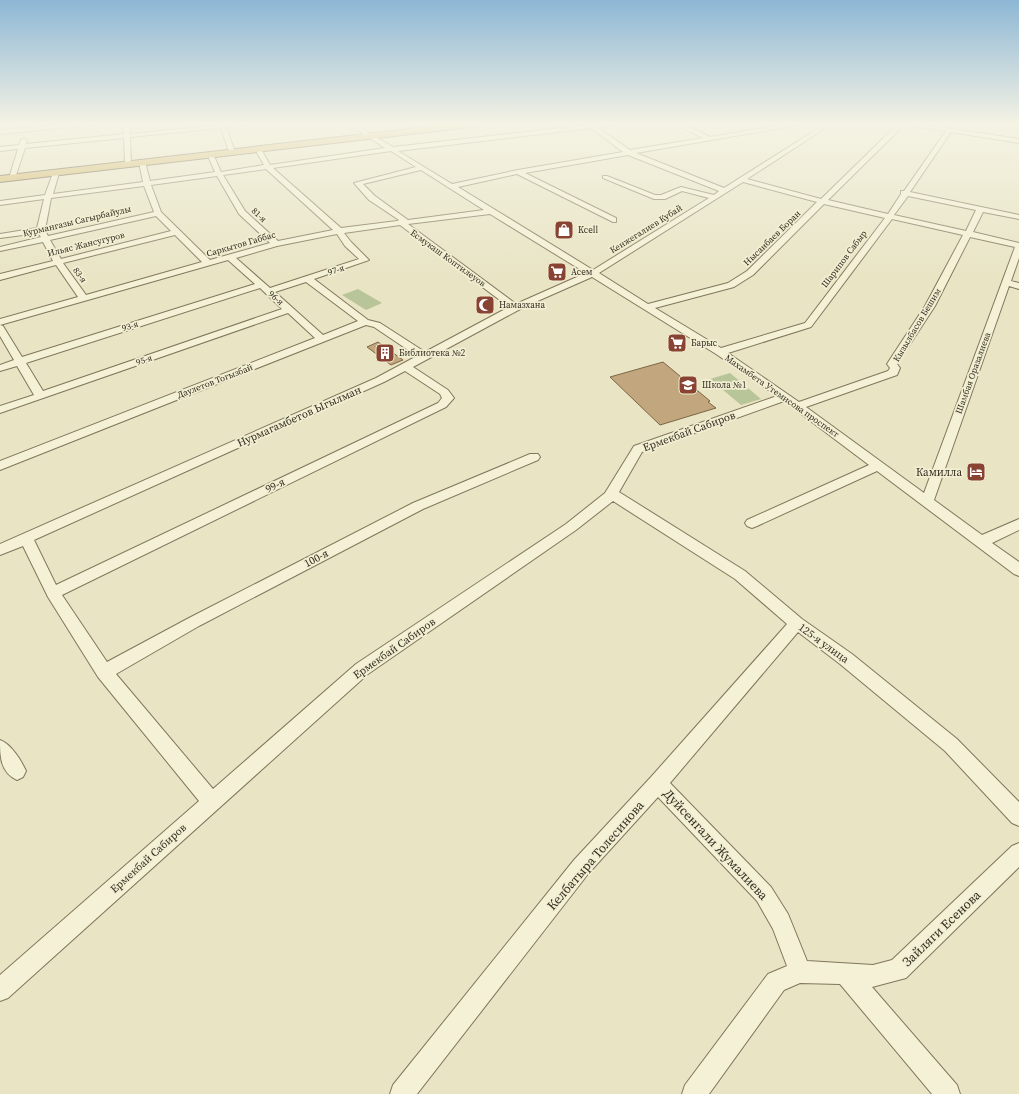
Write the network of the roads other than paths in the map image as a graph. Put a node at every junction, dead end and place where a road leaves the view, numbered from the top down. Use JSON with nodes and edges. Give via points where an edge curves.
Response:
{"nodes":[{"id":1,"x":13,"y":174,"type":"edge"},
{"id":2,"x":41,"y":174,"type":"edge"},
{"id":3,"x":55,"y":174,"type":"edge"},
{"id":4,"x":145,"y":174,"type":"edge"},
{"id":5,"x":219,"y":174,"type":"joint"},
{"id":6,"x":276,"y":174,"type":"edge"},
{"id":7,"x":397,"y":174,"type":"edge"},
{"id":8,"x":433,"y":174,"type":"edge"},
{"id":9,"x":508,"y":174,"type":"edge"},
{"id":10,"x":522,"y":174,"type":"edge"},
{"id":11,"x":680,"y":174,"type":"edge"},
{"id":12,"x":751,"y":174,"type":"edge"},
{"id":13,"x":852,"y":174,"type":"edge"},
{"id":14,"x":918,"y":174,"type":"edge"},
{"id":15,"x":605,"y":176,"type":"dead end"},
{"id":16,"x":12,"y":178,"type":"junction"},
{"id":17,"x":0,"y":179,"type":"edge"},
{"id":18,"x":742,"y":180,"type":"junction"},
{"id":19,"x":147,"y":184,"type":"junction"},
{"id":20,"x":452,"y":186,"type":"junction"},
{"id":21,"x":725,"y":191,"type":"junction"},
{"id":22,"x":904,"y":193,"type":"junction"},
{"id":23,"x":48,"y":197,"type":"junction"},
{"id":24,"x":715,"y":197,"type":"junction"},
{"id":25,"x":824,"y":202,"type":"junction"},
{"id":26,"x":0,"y":203,"type":"edge"},
{"id":27,"x":981,"y":209,"type":"junction"},
{"id":28,"x":493,"y":211,"type":"junction"},
{"id":29,"x":158,"y":213,"type":"junction"},
{"id":30,"x":890,"y":216,"type":"junction"},
{"id":31,"x":1019,"y":217,"type":"edge"},
{"id":32,"x":613,"y":220,"type":"dead end"},
{"id":33,"x":402,"y":222,"type":"junction"},
{"id":34,"x":339,"y":231,"type":"junction"},
{"id":35,"x":176,"y":232,"type":"junction"},
{"id":36,"x":42,"y":234,"type":"junction"},
{"id":37,"x":968,"y":234,"type":"junction"},
{"id":38,"x":0,"y":236,"type":"edge"},
{"id":39,"x":276,"y":244,"type":"junction"},
{"id":40,"x":1019,"y":245,"type":"edge"},
{"id":41,"x":0,"y":249,"type":"edge"},
{"id":42,"x":230,"y":258,"type":"junction"},
{"id":43,"x":58,"y":262,"type":"junction"},
{"id":44,"x":209,"y":264,"type":"junction"},
{"id":45,"x":593,"y":273,"type":"junction"},
{"id":46,"x":0,"y":277,"type":"edge"},
{"id":47,"x":309,"y":280,"type":"junction"},
{"id":48,"x":1006,"y":282,"type":"junction"},
{"id":49,"x":260,"y":285,"type":"junction"},
{"id":50,"x":1019,"y":286,"type":"edge"},
{"id":51,"x":268,"y":291,"type":"junction"},
{"id":52,"x":84,"y":299,"type":"junction"},
{"id":53,"x":646,"y":306,"type":"junction"},
{"id":54,"x":516,"y":308,"type":"junction"},
{"id":55,"x":288,"y":310,"type":"junction"},
{"id":56,"x":0,"y":322,"type":"edge"},
{"id":57,"x":365,"y":322,"type":"junction"},
{"id":58,"x":0,"y":328,"type":"edge"},
{"id":59,"x":322,"y":339,"type":"junction"},
{"id":60,"x":720,"y":352,"type":"junction"},
{"id":61,"x":424,"y":356,"type":"junction"},
{"id":62,"x":20,"y":361,"type":"junction"},
{"id":63,"x":406,"y":367,"type":"junction"},
{"id":64,"x":0,"y":368,"type":"edge"},
{"id":65,"x":40,"y":396,"type":"junction"},
{"id":66,"x":785,"y":397,"type":"junction"},
{"id":67,"x":798,"y":406,"type":"junction"},
{"id":68,"x":0,"y":410,"type":"edge"},
{"id":69,"x":534,"y":457,"type":"dead end"},
{"id":70,"x":0,"y":466,"type":"edge"},
{"id":71,"x":878,"y":466,"type":"junction"},
{"id":72,"x":610,"y":496,"type":"junction"},
{"id":73,"x":927,"y":501,"type":"junction"},
{"id":74,"x":752,"y":523,"type":"dead end"},
{"id":75,"x":1019,"y":524,"type":"edge"},
{"id":76,"x":26,"y":538,"type":"junction"},
{"id":77,"x":981,"y":542,"type":"junction"},
{"id":78,"x":0,"y":550,"type":"edge"},
{"id":79,"x":1019,"y":570,"type":"edge"},
{"id":80,"x":54,"y":593,"type":"junction"},
{"id":81,"x":797,"y":623,"type":"junction"},
{"id":82,"x":104,"y":672,"type":"junction"},
{"id":83,"x":0,"y":748,"type":"edge"},
{"id":84,"x":17,"y":771,"type":"dead end"},
{"id":85,"x":658,"y":783,"type":"junction"},
{"id":86,"x":212,"y":802,"type":"junction"},
{"id":87,"x":1019,"y":816,"type":"edge"},
{"id":88,"x":1019,"y":853,"type":"edge"},
{"id":89,"x":800,"y":972,"type":"junction"},
{"id":90,"x":845,"y":973,"type":"junction"},
{"id":91,"x":0,"y":990,"type":"edge"},
{"id":92,"x":402,"y":1094,"type":"edge"},
{"id":93,"x":694,"y":1094,"type":"edge"},
{"id":94,"x":948,"y":1094,"type":"edge"}],
"edges":[{"from":1,"to":16,"type":"street"},
{"from":2,"to":16,"type":"highway"},
{"from":3,"to":23,"type":"street"},
{"from":4,"to":19,"type":"street"},
{"from":5,"to":19,"type":"street"},
{"from":5,"to":39,"type":"street","name":"81-я","via":[[242,212]]},
{"from":6,"to":34,"type":"street"},
{"from":7,"to":33,"type":"street","name":"Есмукаш Коптилеуов","via":[[358,183]]},
{"from":8,"to":20,"type":"street","name":"Махамбета Утемисова проспект"},
{"from":9,"to":20,"type":"street"},
{"from":10,"to":32,"type":"street"},
{"from":11,"to":21,"type":"street"},
{"from":12,"to":18,"type":"street","name":"Кенжегалиев Кубай"},
{"from":13,"to":25,"type":"street","name":"Нысанбаев Боран"},
{"from":14,"to":22,"type":"street","name":"Шарипов Сабыр"},
{"from":15,"to":24,"type":"street","via":[[654,197],[662,197],[681,189]]},
{"from":16,"to":17,"type":"highway"},
{"from":18,"to":21,"type":"street","name":"Кенжегалиев Кубай"},
{"from":18,"to":25,"type":"street"},
{"from":19,"to":23,"type":"street"},
{"from":19,"to":29,"type":"street"},
{"from":20,"to":28,"type":"street","name":"Махамбета Утемисова проспект"},
{"from":21,"to":24,"type":"street","name":"Кенжегалиев Кубай"},
{"from":22,"to":27,"type":"street"},
{"from":22,"to":30,"type":"street","name":"Шарипов Сабыр"},
{"from":23,"to":26,"type":"street"},
{"from":23,"to":36,"type":"street"},
{"from":24,"to":45,"type":"street","name":"Кенжегалиев Кубай"},
{"from":25,"to":30,"type":"street"},
{"from":25,"to":53,"type":"street","name":"Нысанбаев Боран","via":[[750,273],[731,285]]},
{"from":27,"to":31,"type":"street"},
{"from":27,"to":37,"type":"street","name":"Кызылбасов Бешим"},
{"from":28,"to":33,"type":"street","name":"Саркытов Габбас"},
{"from":28,"to":45,"type":"street","name":"Махамбета Утемисова проспект"},
{"from":29,"to":35,"type":"street"},
{"from":29,"to":36,"type":"street","name":"Курмангазы Сагырбайулы"},
{"from":30,"to":37,"type":"street"},
{"from":30,"to":60,"type":"street","name":"Шарипов Сабыр","via":[[808,325]]},
{"from":33,"to":34,"type":"street","name":"Саркытов Габбас"},
{"from":33,"to":54,"type":"street","name":"Есмукаш Коптилеуов"},
{"from":34,"to":39,"type":"street","name":"Саркытов Габбас"},
{"from":34,"to":47,"type":"street","name":"97-я","via":[[365,260]]},
{"from":35,"to":43,"type":"street","name":"Ильяс Жансугуров"},
{"from":35,"to":44,"type":"street"},
{"from":36,"to":38,"type":"street"},
{"from":36,"to":41,"type":"street","name":"Курмангазы Сагырбайулы"},
{"from":36,"to":43,"type":"street","name":"83-я"},
{"from":37,"to":40,"type":"street"},
{"from":37,"to":67,"type":"street","name":"Кызылбасов Бешим","via":[[930,306],[892,364],[895,368],[893,373]]},
{"from":39,"to":42,"type":"street","name":"Саркытов Габбас"},
{"from":40,"to":48,"type":"street","name":"Шамбая Оразалиева"},
{"from":42,"to":44,"type":"street","name":"Саркытов Габбас"},
{"from":42,"to":49,"type":"street","name":"96-я"},
{"from":43,"to":46,"type":"street","name":"Ильяс Жансугуров"},
{"from":43,"to":52,"type":"street","name":"83-я"},
{"from":44,"to":52,"type":"street","name":"Саркытов Габбас"},
{"from":45,"to":53,"type":"street","name":"Махамбета Утемисова проспект"},
{"from":45,"to":54,"type":"street","name":"Нурмагамбетов Ыгылман"},
{"from":47,"to":51,"type":"street","name":"97-я"},
{"from":47,"to":57,"type":"street"},
{"from":48,"to":50,"type":"street"},
{"from":48,"to":73,"type":"street","name":"Шамбая Оразалиева"},
{"from":49,"to":51,"type":"street","name":"96-я"},
{"from":49,"to":62,"type":"street","name":"93-я"},
{"from":51,"to":55,"type":"street","name":"96-я"},
{"from":52,"to":56,"type":"street","name":"Саркытов Габбас"},
{"from":53,"to":60,"type":"street","name":"Махамбета Утемисова проспект"},
{"from":54,"to":61,"type":"street","name":"Нурмагамбетов Ыгылман"},
{"from":55,"to":59,"type":"street","name":"96-я"},
{"from":55,"to":65,"type":"street","name":"95-я"},
{"from":57,"to":59,"type":"street","name":"Даулетов Тогызбай"},
{"from":57,"to":61,"type":"street","via":[[377,325]]},
{"from":58,"to":62,"type":"street"},
{"from":59,"to":70,"type":"street","name":"Даулетов Тогызбай"},
{"from":60,"to":66,"type":"street","name":"Махамбета Утемисова проспект"},
{"from":61,"to":63,"type":"street","name":"Нурмагамбетов Ыгылман"},
{"from":62,"to":64,"type":"street","name":"93-я"},
{"from":62,"to":65,"type":"street"},
{"from":63,"to":76,"type":"street","name":"Нурмагамбетов Ыгылман"},
{"from":63,"to":80,"type":"street","name":"99-я","via":[[444,392],[448,398],[442,405]]},
{"from":65,"to":68,"type":"street","name":"95-я"},
{"from":66,"to":67,"type":"street","name":"Махамбета Утемисова проспект"},
{"from":66,"to":72,"type":"street","name":"Ермекбай Сабиров","via":[[638,449]]},
{"from":67,"to":71,"type":"street","name":"Махамбета Утемисова проспект"},
{"from":69,"to":82,"type":"street","name":"100-я","via":[[418,506],[194,622]]},
{"from":71,"to":73,"type":"street","name":"Махамбета Утемисова проспект"},
{"from":71,"to":74,"type":"street"},
{"from":72,"to":81,"type":"street","name":"125-я улица","via":[[616,496],[740,575]]},
{"from":72,"to":86,"type":"street","name":"Ермекбай Сабиров","via":[[570,527],[362,669]]},
{"from":73,"to":77,"type":"street","name":"Махамбета Утемисова проспект"},
{"from":75,"to":77,"type":"street"},
{"from":76,"to":78,"type":"street","name":"Нурмагамбетов Ыгылман"},
{"from":76,"to":80,"type":"street"},
{"from":77,"to":79,"type":"street","name":"Махамбета Утемисова проспект"},
{"from":80,"to":82,"type":"street"},
{"from":81,"to":85,"type":"street","name":"Келбатыра Толесинова"},
{"from":81,"to":87,"type":"street","name":"125-я улица","via":[[846,659],[951,745]]},
{"from":82,"to":86,"type":"street"},
{"from":83,"to":84,"type":"street"},
{"from":85,"to":89,"type":"street","name":"Дуйсенгали Жумалиева","via":[[775,908]]},
{"from":85,"to":92,"type":"street","name":"Келбатыра Толесинова","via":[[582,867]]},
{"from":86,"to":91,"type":"street","name":"Ермекбай Сабиров"},
{"from":88,"to":90,"type":"street","name":"Зайляги Есенова","via":[[898,970],[873,976]]},
{"from":89,"to":90,"type":"street","name":"Зайляги Есенова"},
{"from":89,"to":93,"type":"street","name":"Зайляги Есенова","via":[[776,982]]},
{"from":90,"to":94,"type":"street"}]}
